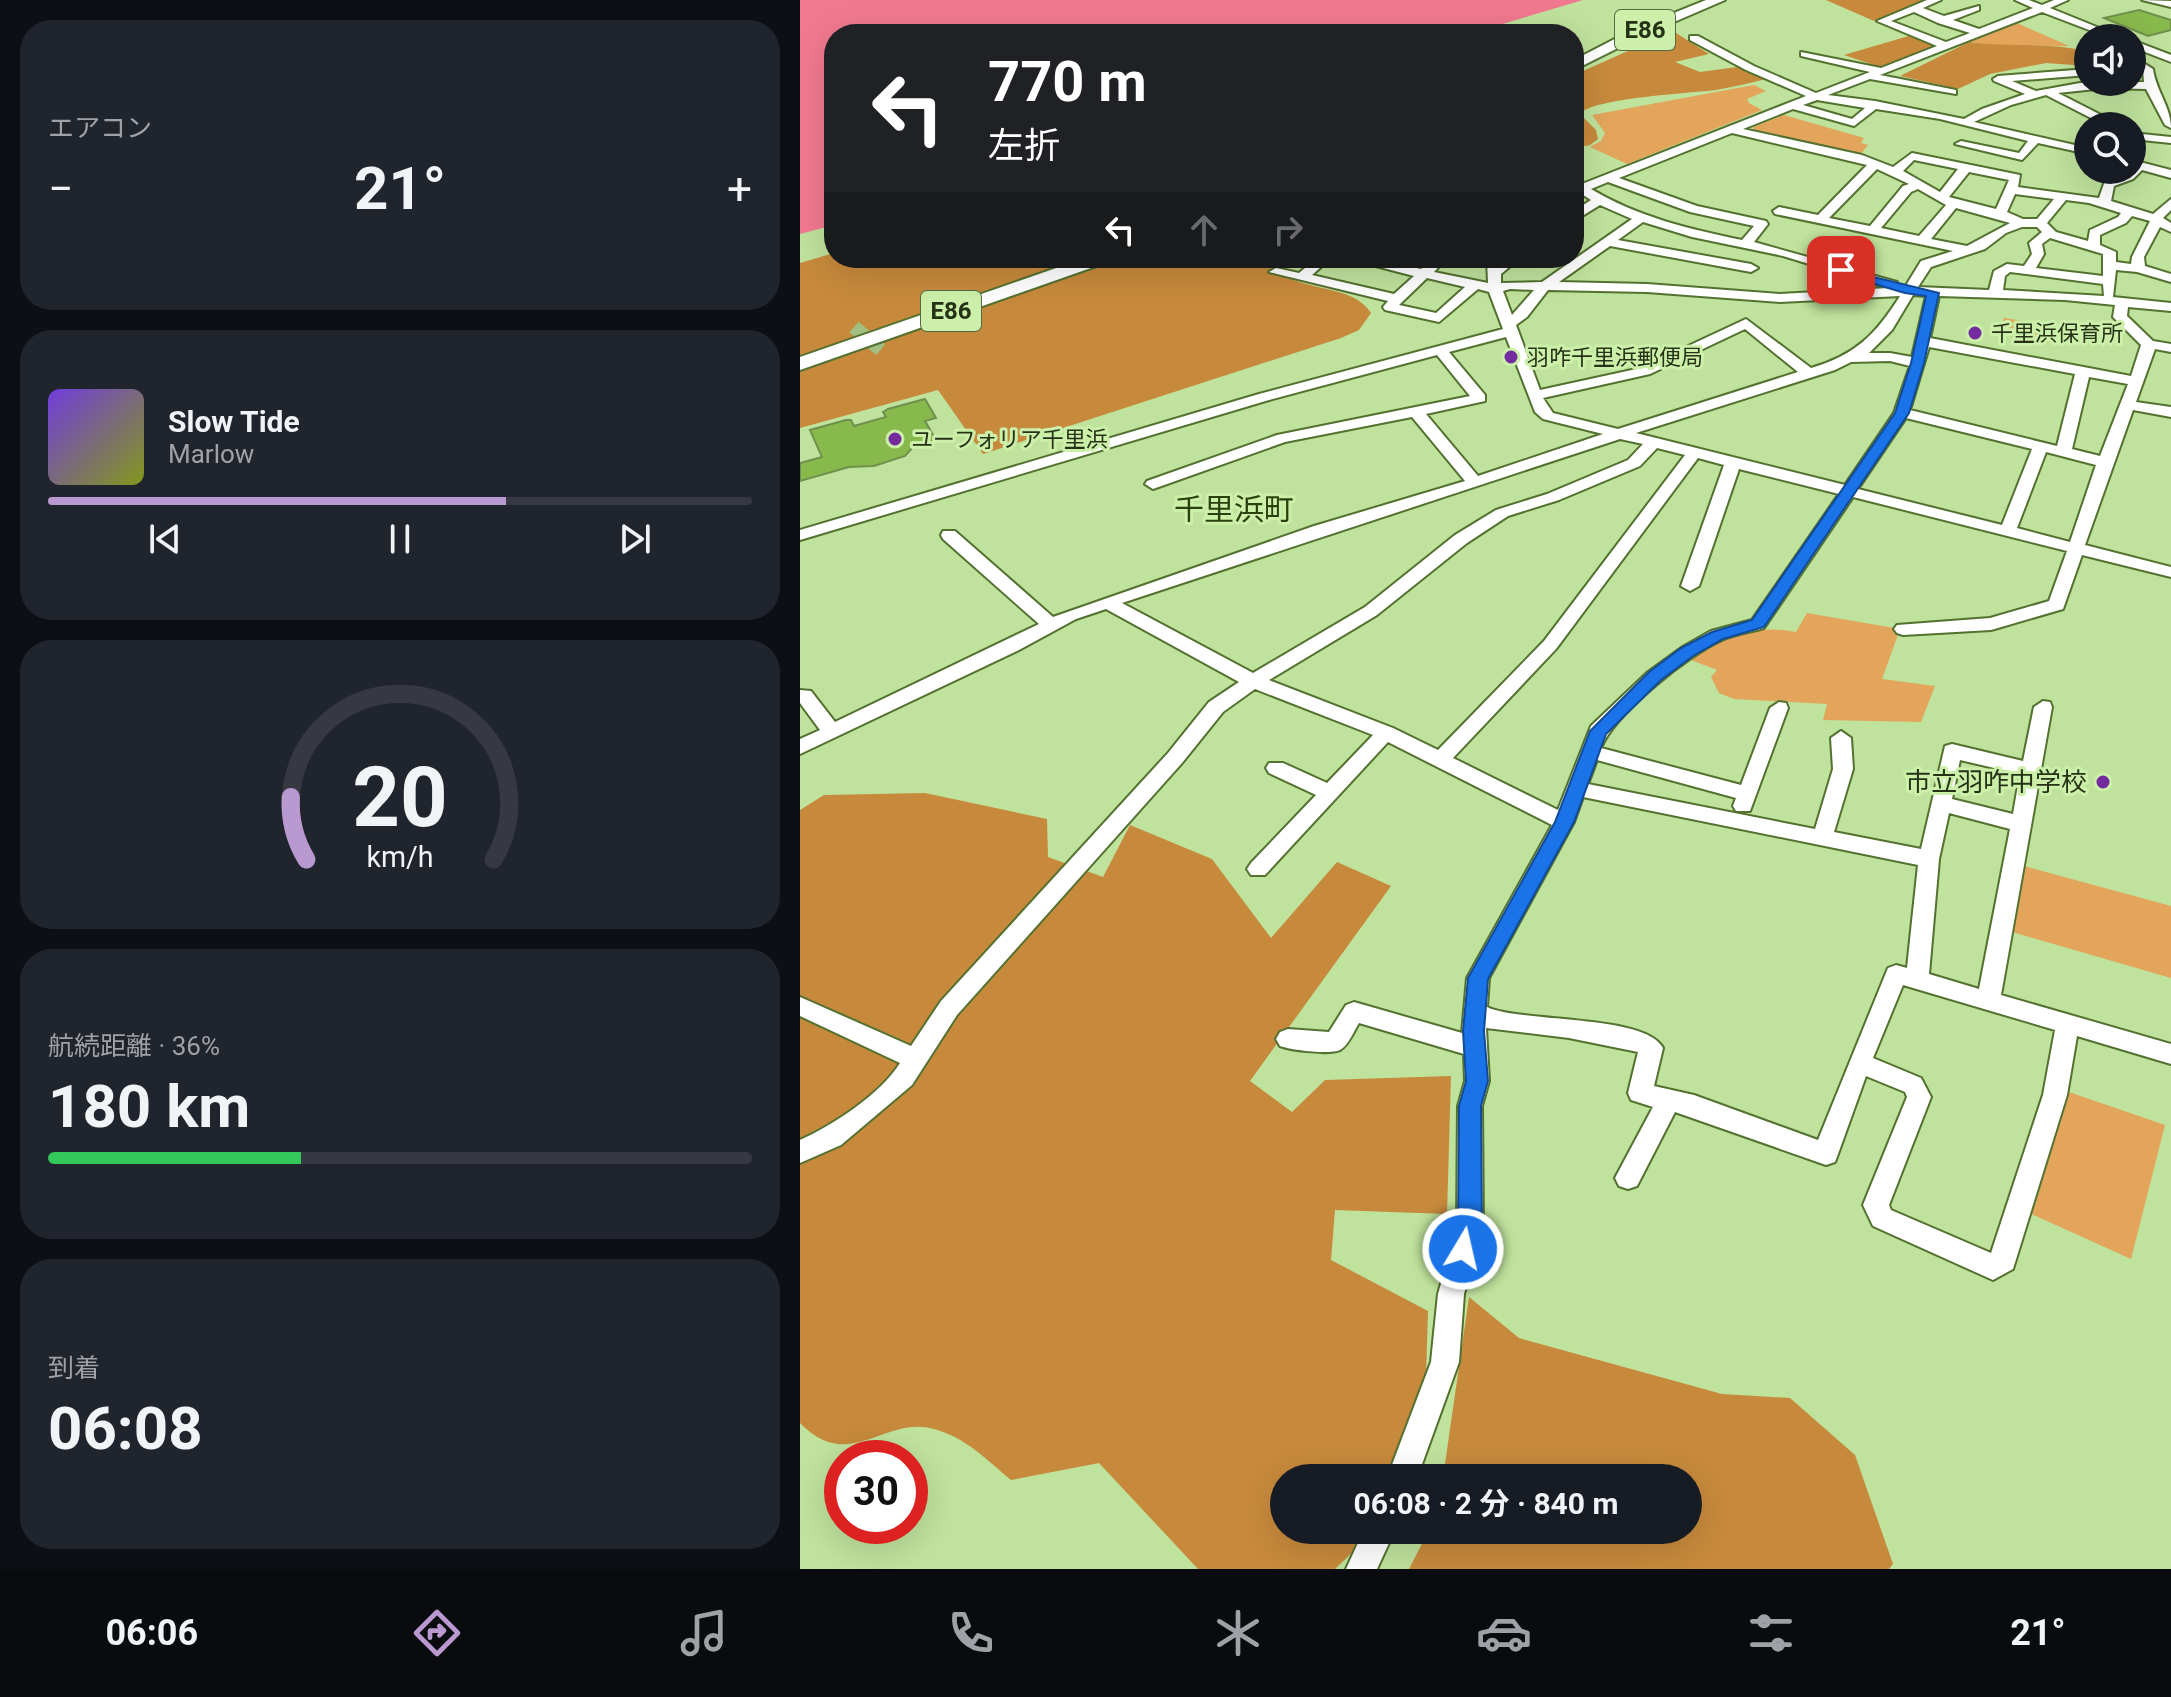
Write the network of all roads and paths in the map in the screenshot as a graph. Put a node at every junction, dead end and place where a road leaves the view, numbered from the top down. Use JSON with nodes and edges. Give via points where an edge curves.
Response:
{"nodes":[{"id":1,"x":1718,"y":0,"type":"edge"},
{"id":2,"x":1727,"y":0,"type":"edge"},
{"id":3,"x":1936,"y":0,"type":"edge"},
{"id":4,"x":1954,"y":0,"type":"edge"},
{"id":5,"x":2020,"y":0,"type":"edge"},
{"id":6,"x":2063,"y":0,"type":"edge"},
{"id":7,"x":2147,"y":0,"type":"edge"},
{"id":8,"x":2171,"y":4,"type":"edge"},
{"id":9,"x":1698,"y":5,"type":"edge"},
{"id":10,"x":1913,"y":8,"type":"junction"},
{"id":11,"x":1976,"y":8,"type":"junction"},
{"id":12,"x":2044,"y":8,"type":"junction"},
{"id":13,"x":1944,"y":20,"type":"junction"},
{"id":14,"x":2011,"y":20,"type":"junction"},
{"id":15,"x":2084,"y":24,"type":"edge"},
{"id":16,"x":1911,"y":32,"type":"junction"},
{"id":17,"x":1980,"y":33,"type":"junction"},
{"id":18,"x":1694,"y":38,"type":"dead end"},
{"id":19,"x":1947,"y":46,"type":"junction"},
{"id":20,"x":2146,"y":50,"type":"edge"},
{"id":21,"x":1584,"y":53,"type":"edge"},
{"id":22,"x":1805,"y":54,"type":"dead end"},
{"id":23,"x":2171,"y":59,"type":"edge"},
{"id":24,"x":1584,"y":61,"type":"edge"},
{"id":25,"x":2146,"y":68,"type":"edge"},
{"id":26,"x":2074,"y":71,"type":"edge"},
{"id":27,"x":1885,"y":76,"type":"junction"},
{"id":28,"x":2146,"y":81,"type":"edge"},
{"id":29,"x":2150,"y":82,"type":"junction"},
{"id":30,"x":1922,"y":87,"type":"junction"},
{"id":31,"x":1952,"y":92,"type":"dead end"},
{"id":32,"x":2050,"y":93,"type":"junction"},
{"id":33,"x":2037,"y":95,"type":"junction"},
{"id":34,"x":1817,"y":97,"type":"junction"},
{"id":35,"x":1871,"y":104,"type":"junction"},
{"id":36,"x":1794,"y":106,"type":"junction"},
{"id":37,"x":1908,"y":110,"type":"junction"},
{"id":38,"x":2087,"y":112,"type":"edge"},
{"id":39,"x":1970,"y":124,"type":"junction"},
{"id":40,"x":2171,"y":125,"type":"edge"},
{"id":41,"x":1732,"y":130,"type":"junction"},
{"id":42,"x":2146,"y":138,"type":"edge"},
{"id":43,"x":2035,"y":139,"type":"junction"},
{"id":44,"x":2171,"y":140,"type":"edge"},
{"id":45,"x":1961,"y":144,"type":"junction"},
{"id":46,"x":2074,"y":148,"type":"edge"},
{"id":47,"x":1945,"y":162,"type":"junction"},
{"id":48,"x":1876,"y":163,"type":"junction"},
{"id":49,"x":1966,"y":167,"type":"junction"},
{"id":50,"x":2146,"y":168,"type":"edge"},
{"id":51,"x":1895,"y":172,"type":"junction"},
{"id":52,"x":2171,"y":174,"type":"edge"},
{"id":53,"x":1608,"y":178,"type":"junction"},
{"id":54,"x":2109,"y":184,"type":"edge"},
{"id":55,"x":1919,"y":185,"type":"junction"},
{"id":56,"x":1584,"y":186,"type":"edge"},
{"id":57,"x":2009,"y":190,"type":"junction"},
{"id":58,"x":1584,"y":192,"type":"edge"},
{"id":59,"x":2062,"y":197,"type":"junction"},
{"id":60,"x":1599,"y":200,"type":"junction"},
{"id":61,"x":1948,"y":201,"type":"junction"},
{"id":62,"x":2104,"y":203,"type":"junction"},
{"id":63,"x":2171,"y":203,"type":"edge"},
{"id":64,"x":1584,"y":210,"type":"edge"},
{"id":65,"x":1779,"y":211,"type":"dead end"},
{"id":66,"x":2128,"y":212,"type":"junction"},
{"id":67,"x":2000,"y":214,"type":"junction"},
{"id":68,"x":1641,"y":218,"type":"junction"},
{"id":69,"x":1821,"y":219,"type":"junction"},
{"id":70,"x":2156,"y":221,"type":"junction"},
{"id":71,"x":2021,"y":223,"type":"junction"},
{"id":72,"x":2044,"y":228,"type":"junction"},
{"id":73,"x":2171,"y":228,"type":"edge"},
{"id":74,"x":1874,"y":229,"type":"junction"},
{"id":75,"x":1692,"y":233,"type":"junction"},
{"id":76,"x":1923,"y":240,"type":"junction"},
{"id":77,"x":1608,"y":242,"type":"junction"},
{"id":78,"x":1745,"y":245,"type":"junction"},
{"id":79,"x":2094,"y":248,"type":"junction"},
{"id":80,"x":1969,"y":251,"type":"junction"},
{"id":81,"x":1679,"y":255,"type":"junction"},
{"id":82,"x":1584,"y":259,"type":"edge"},
{"id":83,"x":2111,"y":266,"type":"junction"},
{"id":84,"x":1051,"y":268,"type":"edge"},
{"id":85,"x":1074,"y":268,"type":"edge"},
{"id":86,"x":1313,"y":268,"type":"edge"},
{"id":87,"x":1372,"y":268,"type":"edge"},
{"id":88,"x":1403,"y":268,"type":"edge"},
{"id":89,"x":1430,"y":268,"type":"edge"},
{"id":90,"x":1491,"y":268,"type":"edge"},
{"id":91,"x":1571,"y":268,"type":"edge"},
{"id":92,"x":1751,"y":268,"type":"dead end"},
{"id":93,"x":2029,"y":268,"type":"junction"},
{"id":94,"x":2138,"y":268,"type":"junction"},
{"id":95,"x":1276,"y":272,"type":"dead end"},
{"id":96,"x":1423,"y":274,"type":"junction"},
{"id":97,"x":1302,"y":277,"type":"junction"},
{"id":98,"x":2171,"y":278,"type":"edge"},
{"id":99,"x":2110,"y":281,"type":"junction"},
{"id":100,"x":1474,"y":286,"type":"junction"},
{"id":101,"x":1349,"y":288,"type":"junction"},
{"id":102,"x":1542,"y":288,"type":"junction"},
{"id":103,"x":1910,"y":291,"type":"junction"},
{"id":104,"x":1933,"y":293,"type":"junction"},
{"id":105,"x":1995,"y":295,"type":"junction"},
{"id":106,"x":1750,"y":296,"type":"junction"},
{"id":107,"x":1397,"y":299,"type":"junction"},
{"id":108,"x":2115,"y":301,"type":"junction"},
{"id":109,"x":2171,"y":307,"type":"edge"},
{"id":110,"x":1746,"y":323,"type":"junction"},
{"id":111,"x":1511,"y":327,"type":"junction"},
{"id":112,"x":1921,"y":341,"type":"junction"},
{"id":113,"x":2148,"y":344,"type":"junction"},
{"id":114,"x":2171,"y":348,"type":"edge"},
{"id":115,"x":1441,"y":351,"type":"junction"},
{"id":116,"x":800,"y":355,"type":"edge"},
{"id":117,"x":1849,"y":358,"type":"junction"},
{"id":118,"x":1918,"y":363,"type":"junction"},
{"id":119,"x":800,"y":364,"type":"edge"},
{"id":120,"x":2083,"y":371,"type":"junction"},
{"id":121,"x":1807,"y":372,"type":"junction"},
{"id":122,"x":2136,"y":381,"type":"junction"},
{"id":123,"x":1536,"y":395,"type":"junction"},
{"id":124,"x":2129,"y":405,"type":"junction"},
{"id":125,"x":1415,"y":411,"type":"junction"},
{"id":126,"x":2171,"y":412,"type":"edge"},
{"id":127,"x":1902,"y":413,"type":"junction"},
{"id":128,"x":1621,"y":434,"type":"junction"},
{"id":129,"x":1653,"y":443,"type":"junction"},
{"id":130,"x":2041,"y":446,"type":"junction"},
{"id":131,"x":2064,"y":451,"type":"junction"},
{"id":132,"x":1694,"y":453,"type":"junction"},
{"id":133,"x":2105,"y":462,"type":"junction"},
{"id":134,"x":1733,"y":463,"type":"junction"},
{"id":135,"x":1475,"y":483,"type":"junction"},
{"id":136,"x":1153,"y":484,"type":"dead end"},
{"id":137,"x":1848,"y":493,"type":"junction"},
{"id":138,"x":2007,"y":532,"type":"junction"},
{"id":139,"x":800,"y":535,"type":"edge"},
{"id":140,"x":949,"y":535,"type":"dead end"},
{"id":141,"x":2075,"y":548,"type":"junction"},
{"id":142,"x":2171,"y":572,"type":"edge"},
{"id":143,"x":1690,"y":586,"type":"dead end"},
{"id":144,"x":1108,"y":603,"type":"junction"},
{"id":145,"x":1051,"y":625,"type":"junction"},
{"id":146,"x":1903,"y":629,"type":"dead end"},
{"id":147,"x":1253,"y":681,"type":"junction"},
{"id":148,"x":804,"y":695,"type":"dead end"},
{"id":149,"x":2043,"y":707,"type":"dead end"},
{"id":150,"x":1779,"y":708,"type":"dead end"},
{"id":151,"x":832,"y":732,"type":"junction"},
{"id":152,"x":1386,"y":733,"type":"junction"},
{"id":153,"x":1841,"y":738,"type":"dead end"},
{"id":154,"x":800,"y":747,"type":"edge"},
{"id":155,"x":1591,"y":752,"type":"junction"},
{"id":156,"x":1439,"y":761,"type":"junction"},
{"id":157,"x":1276,"y":768,"type":"dead end"},
{"id":158,"x":2031,"y":770,"type":"junction"},
{"id":159,"x":1578,"y":789,"type":"junction"},
{"id":160,"x":1330,"y":793,"type":"junction"},
{"id":161,"x":1747,"y":794,"type":"junction"},
{"id":162,"x":1941,"y":803,"type":"junction"},
{"id":163,"x":1737,"y":821,"type":"junction"},
{"id":164,"x":1564,"y":822,"type":"junction"},
{"id":165,"x":2020,"y":824,"type":"junction"},
{"id":166,"x":1822,"y":839,"type":"junction"},
{"id":167,"x":1929,"y":859,"type":"junction"},
{"id":168,"x":1258,"y":869,"type":"dead end"},
{"id":169,"x":1917,"y":980,"type":"junction"},
{"id":170,"x":1988,"y":1001,"type":"junction"},
{"id":171,"x":800,"y":1006,"type":"edge"},
{"id":172,"x":1477,"y":1013,"type":"junction"},
{"id":173,"x":2068,"y":1024,"type":"junction"},
{"id":174,"x":1288,"y":1039,"type":"dead end"},
{"id":175,"x":1475,"y":1047,"type":"junction"},
{"id":176,"x":2171,"y":1054,"type":"edge"},
{"id":177,"x":915,"y":1059,"type":"junction"},
{"id":178,"x":1860,"y":1063,"type":"junction"},
{"id":179,"x":1668,"y":1101,"type":"junction"},
{"id":180,"x":800,"y":1152,"type":"edge"},
{"id":181,"x":1628,"y":1178,"type":"dead end"},
{"id":182,"x":1408,"y":1464,"type":"edge"},
{"id":183,"x":1373,"y":1544,"type":"edge"},
{"id":184,"x":1361,"y":1569,"type":"edge"}],
"edges":[{"from":1,"to":9,"type":"highway","number":"E86"},
{"from":2,"to":9,"type":"highway"},
{"from":3,"to":10,"type":"street"},
{"from":4,"to":11,"type":"street"},
{"from":5,"to":12,"type":"street"},
{"from":6,"to":12,"type":"street"},
{"from":7,"to":8,"type":"street"},
{"from":9,"to":21,"type":"highway","number":"E86","via":[[1642,24]]},
{"from":9,"to":24,"type":"highway","number":"E86"},
{"from":10,"to":13,"type":"street"},
{"from":10,"to":16,"type":"street","via":[[1882,21]]},
{"from":11,"to":13,"type":"street"},
{"from":11,"to":14,"type":"street"},
{"from":12,"to":14,"type":"street"},
{"from":12,"to":15,"type":"street"},
{"from":13,"to":16,"type":"street"},
{"from":13,"to":17,"type":"street"},
{"from":14,"to":17,"type":"street"},
{"from":16,"to":19,"type":"street"},
{"from":17,"to":19,"type":"street"},
{"from":18,"to":34,"type":"street"},
{"from":19,"to":27,"type":"street"},
{"from":20,"to":23,"type":"street"},
{"from":22,"to":27,"type":"street"},
{"from":25,"to":29,"type":"street"},
{"from":26,"to":33,"type":"street","via":[[1998,79]]},
{"from":27,"to":30,"type":"street"},
{"from":27,"to":34,"type":"street","via":[[1869,76]]},
{"from":27,"to":35,"type":"street"},
{"from":28,"to":29,"type":"street"},
{"from":29,"to":32,"type":"street"},
{"from":29,"to":40,"type":"street"},
{"from":30,"to":31,"type":"street"},
{"from":30,"to":37,"type":"street"},
{"from":32,"to":33,"type":"street"},
{"from":32,"to":38,"type":"street"},
{"from":33,"to":39,"type":"street","via":[[1988,108]]},
{"from":34,"to":35,"type":"street"},
{"from":34,"to":36,"type":"street"},
{"from":35,"to":36,"type":"street","via":[[1854,123]]},
{"from":35,"to":37,"type":"street"},
{"from":36,"to":41,"type":"street"},
{"from":37,"to":39,"type":"street"},
{"from":39,"to":43,"type":"street"},
{"from":39,"to":45,"type":"street"},
{"from":41,"to":48,"type":"street"},
{"from":41,"to":53,"type":"street"},
{"from":42,"to":44,"type":"street"},
{"from":43,"to":45,"type":"street","via":[[2022,157]]},
{"from":43,"to":46,"type":"street"},
{"from":45,"to":47,"type":"street"},
{"from":47,"to":49,"type":"street"},
{"from":47,"to":51,"type":"street","via":[[1912,156]]},
{"from":48,"to":51,"type":"street"},
{"from":48,"to":69,"type":"street"},
{"from":49,"to":57,"type":"street","via":[[2016,178]]},
{"from":49,"to":61,"type":"street"},
{"from":50,"to":52,"type":"street"},
{"from":51,"to":55,"type":"street"},
{"from":53,"to":56,"type":"street"},
{"from":53,"to":78,"type":"street","via":[[1694,209],[1762,224]]},
{"from":54,"to":62,"type":"street"},
{"from":55,"to":61,"type":"street"},
{"from":55,"to":74,"type":"street","via":[[1907,189]]},
{"from":57,"to":59,"type":"street"},
{"from":57,"to":67,"type":"street"},
{"from":58,"to":60,"type":"street"},
{"from":59,"to":62,"type":"street"},
{"from":59,"to":72,"type":"street"},
{"from":60,"to":64,"type":"street"},
{"from":60,"to":68,"type":"street"},
{"from":61,"to":67,"type":"street"},
{"from":61,"to":76,"type":"street"},
{"from":62,"to":66,"type":"street"},
{"from":63,"to":70,"type":"street"},
{"from":65,"to":69,"type":"street"},
{"from":66,"to":70,"type":"street"},
{"from":66,"to":79,"type":"street","via":[[2094,233]]},
{"from":67,"to":71,"type":"street"},
{"from":68,"to":75,"type":"street"},
{"from":68,"to":77,"type":"street"},
{"from":69,"to":74,"type":"street"},
{"from":70,"to":73,"type":"street"},
{"from":70,"to":94,"type":"street"},
{"from":71,"to":72,"type":"street"},
{"from":71,"to":80,"type":"street"},
{"from":72,"to":79,"type":"street"},
{"from":72,"to":93,"type":"street"},
{"from":74,"to":76,"type":"street"},
{"from":75,"to":78,"type":"street"},
{"from":75,"to":81,"type":"street"},
{"from":76,"to":80,"type":"street"},
{"from":77,"to":81,"type":"street"},
{"from":77,"to":82,"type":"street"},
{"from":78,"to":103,"type":"street"},
{"from":79,"to":83,"type":"street","via":[[2110,252]]},
{"from":80,"to":103,"type":"street","via":[[1926,264]]},
{"from":81,"to":92,"type":"street"},
{"from":83,"to":94,"type":"street"},
{"from":83,"to":99,"type":"street"},
{"from":84,"to":116,"type":"highway","number":"E86"},
{"from":85,"to":119,"type":"highway","number":"E86"},
{"from":86,"to":97,"type":"street"},
{"from":87,"to":101,"type":"street"},
{"from":88,"to":96,"type":"street"},
{"from":89,"to":96,"type":"street"},
{"from":90,"to":100,"type":"street"},
{"from":90,"to":102,"type":"street","via":[[1510,285]]},
{"from":90,"to":111,"type":"street"},
{"from":91,"to":102,"type":"street"},
{"from":93,"to":99,"type":"street"},
{"from":93,"to":105,"type":"street","via":[[2007,268],[1999,274]]},
{"from":94,"to":98,"type":"street"},
{"from":95,"to":97,"type":"street"},
{"from":96,"to":100,"type":"street"},
{"from":96,"to":107,"type":"street"},
{"from":97,"to":101,"type":"street"},
{"from":99,"to":108,"type":"street"},
{"from":100,"to":107,"type":"street","via":[[1439,318],[1390,307]]},
{"from":101,"to":107,"type":"street"},
{"from":102,"to":106,"type":"street","via":[[1647,288]]},
{"from":102,"to":111,"type":"street"},
{"from":103,"to":104,"type":"street"},
{"from":103,"to":106,"type":"street"},
{"from":103,"to":117,"type":"street","via":[[1887,327]]},
{"from":104,"to":105,"type":"street"},
{"from":104,"to":112,"type":"street"},
{"from":105,"to":108,"type":"street"},
{"from":106,"to":110,"type":"street"},
{"from":108,"to":109,"type":"street"},
{"from":108,"to":113,"type":"street","via":[[2120,317]]},
{"from":110,"to":121,"type":"street"},
{"from":110,"to":123,"type":"street","via":[[1645,371]]},
{"from":111,"to":115,"type":"street"},
{"from":111,"to":123,"type":"street"},
{"from":112,"to":118,"type":"street"},
{"from":112,"to":120,"type":"street"},
{"from":113,"to":114,"type":"street"},
{"from":113,"to":122,"type":"street"},
{"from":115,"to":125,"type":"street","via":[[1480,398]]},
{"from":115,"to":139,"type":"street","via":[[1294,388]]},
{"from":117,"to":118,"type":"street"},
{"from":117,"to":121,"type":"street"},
{"from":118,"to":127,"type":"street"},
{"from":120,"to":122,"type":"street"},
{"from":120,"to":131,"type":"street"},
{"from":121,"to":128,"type":"street"},
{"from":122,"to":124,"type":"street"},
{"from":123,"to":128,"type":"street","via":[[1548,416]]},
{"from":124,"to":126,"type":"street"},
{"from":124,"to":133,"type":"street"},
{"from":125,"to":135,"type":"street"},
{"from":125,"to":136,"type":"street","via":[[1282,438]]},
{"from":127,"to":130,"type":"street"},
{"from":127,"to":137,"type":"street"},
{"from":128,"to":129,"type":"street"},
{"from":128,"to":135,"type":"street"},
{"from":129,"to":132,"type":"street"},
{"from":129,"to":147,"type":"street","via":[[1634,463],[1502,513],[1371,611]]},
{"from":130,"to":131,"type":"street"},
{"from":130,"to":138,"type":"street"},
{"from":131,"to":133,"type":"street"},
{"from":132,"to":134,"type":"street"},
{"from":132,"to":156,"type":"street","via":[[1550,645]]},
{"from":133,"to":141,"type":"street"},
{"from":134,"to":137,"type":"street"},
{"from":134,"to":143,"type":"street"},
{"from":135,"to":144,"type":"street"},
{"from":137,"to":138,"type":"street"},
{"from":137,"to":155,"type":"street","via":[[1758,624],[1717,635],[1655,676],[1598,731]]},
{"from":138,"to":141,"type":"street"},
{"from":140,"to":145,"type":"street"},
{"from":141,"to":142,"type":"street"},
{"from":141,"to":146,"type":"street","via":[[2057,605],[1991,624]]},
{"from":144,"to":145,"type":"street"},
{"from":144,"to":147,"type":"street"},
{"from":145,"to":151,"type":"street"},
{"from":147,"to":152,"type":"street"},
{"from":147,"to":177,"type":"street","via":[[1216,707],[949,1008]]},
{"from":148,"to":151,"type":"street"},
{"from":149,"to":158,"type":"street"},
{"from":150,"to":161,"type":"street"},
{"from":151,"to":154,"type":"street"},
{"from":152,"to":156,"type":"street"},
{"from":152,"to":160,"type":"street"},
{"from":153,"to":166,"type":"street","via":[[1843,769]]},
{"from":155,"to":159,"type":"street"},
{"from":155,"to":161,"type":"street"},
{"from":156,"to":164,"type":"street"},
{"from":157,"to":160,"type":"street"},
{"from":158,"to":162,"type":"street","via":[[1952,751]]},
{"from":158,"to":165,"type":"street"},
{"from":159,"to":163,"type":"street"},
{"from":159,"to":164,"type":"street"},
{"from":160,"to":168,"type":"street"},
{"from":161,"to":163,"type":"street"},
{"from":162,"to":165,"type":"street"},
{"from":162,"to":167,"type":"street"},
{"from":163,"to":166,"type":"street"},
{"from":164,"to":172,"type":"street","via":[[1478,978]]},
{"from":165,"to":170,"type":"street"},
{"from":166,"to":167,"type":"street"},
{"from":167,"to":169,"type":"street"},
{"from":169,"to":170,"type":"street"},
{"from":169,"to":178,"type":"street","via":[[1896,974]]},
{"from":170,"to":173,"type":"street"},
{"from":171,"to":177,"type":"street"},
{"from":172,"to":175,"type":"street"},
{"from":172,"to":179,"type":"street","via":[[1492,1020],[1645,1043],[1651,1048],[1640,1093]]},
{"from":173,"to":176,"type":"street"},
{"from":173,"to":178,"type":"street","via":[[2055,1095],[2004,1260],[1993,1267],[1882,1218],[1876,1205],[1919,1097],[1913,1085]]},
{"from":174,"to":175,"type":"street","via":[[1335,1042],[1354,1012]]},
{"from":175,"to":182,"type":"street","via":[[1470,1227],[1451,1294],[1445,1362]]},
{"from":177,"to":180,"type":"street","via":[[904,1078],[856,1120]]},
{"from":178,"to":179,"type":"street","via":[[1826,1154]]},
{"from":179,"to":181,"type":"street"},
{"from":183,"to":184,"type":"street"}]}
